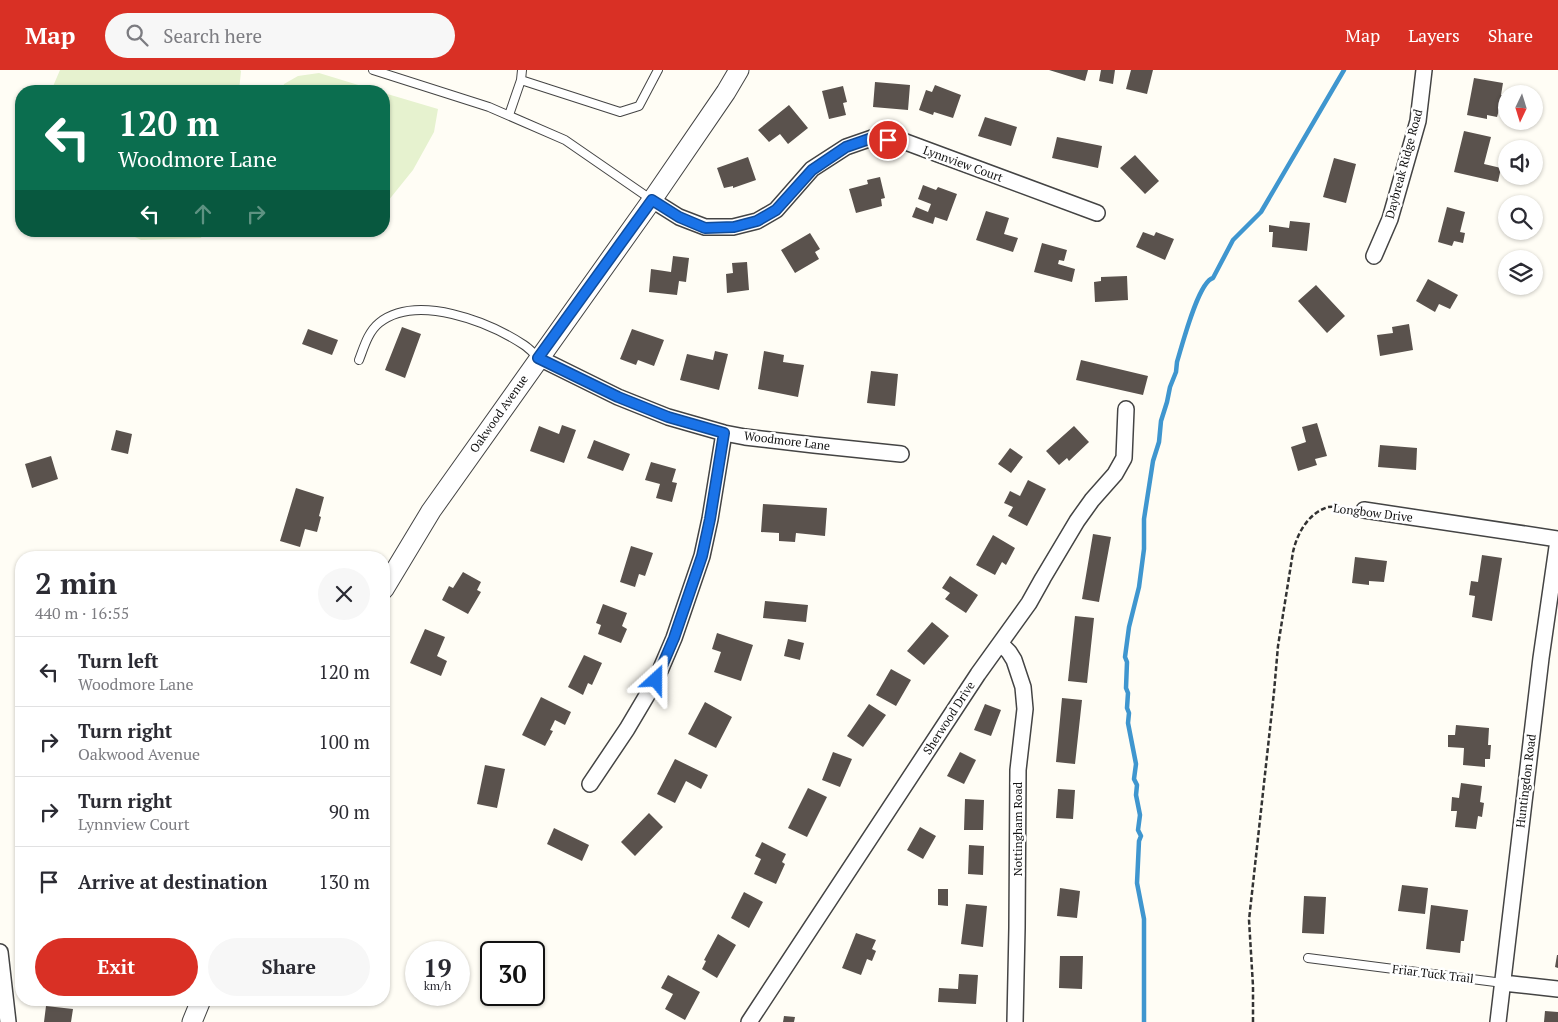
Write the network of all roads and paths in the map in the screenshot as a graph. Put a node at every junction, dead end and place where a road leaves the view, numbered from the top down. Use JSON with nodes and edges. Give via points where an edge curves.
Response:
{"nodes":[{"id":1,"x":373,"y":70,"type":"edge"},
{"id":2,"x":522,"y":70,"type":"edge"},
{"id":3,"x":658,"y":70,"type":"edge"},
{"id":4,"x":739,"y":70,"type":"edge"},
{"id":5,"x":1424,"y":70,"type":"edge"},
{"id":6,"x":521,"y":80,"type":"junction"},
{"id":7,"x":509,"y":115,"type":"junction"},
{"id":8,"x":652,"y":200,"type":"junction"},
{"id":9,"x":1097,"y":213,"type":"dead end"},
{"id":10,"x":1374,"y":256,"type":"dead end"},
{"id":11,"x":538,"y":358,"type":"junction"},
{"id":12,"x":359,"y":360,"type":"dead end"},
{"id":13,"x":1126,"y":409,"type":"dead end"},
{"id":14,"x":724,"y":433,"type":"junction"},
{"id":15,"x":901,"y":454,"type":"dead end"},
{"id":16,"x":1364,"y":510,"type":"joint"},
{"id":17,"x":1558,"y":539,"type":"edge"},
{"id":18,"x":390,"y":579,"type":"edge"},
{"id":19,"x":1001,"y":644,"type":"junction"},
{"id":20,"x":590,"y":784,"type":"dead end"},
{"id":21,"x":0,"y":952,"type":"edge"},
{"id":22,"x":1308,"y":958,"type":"dead end"},
{"id":23,"x":1503,"y":983,"type":"junction"},
{"id":24,"x":1558,"y":989,"type":"edge"},
{"id":25,"x":199,"y":1006,"type":"edge"},
{"id":26,"x":8,"y":1022,"type":"edge"},
{"id":27,"x":192,"y":1022,"type":"edge"},
{"id":28,"x":750,"y":1022,"type":"edge"},
{"id":29,"x":1015,"y":1022,"type":"edge"},
{"id":30,"x":1253,"y":1022,"type":"edge"},
{"id":31,"x":1498,"y":1022,"type":"edge"}],
"edges":[{"from":1,"to":7,"type":"lane"},
{"from":2,"to":6,"type":"lane"},
{"from":3,"to":6,"type":"lane","via":[[639,106],[620,112]]},
{"from":4,"to":8,"type":"street","name":"Oakwood Avenue"},
{"from":5,"to":10,"type":"street","name":"Daybreak Ridge Road","via":[[1418,121],[1390,219]]},
{"from":6,"to":7,"type":"lane"},
{"from":7,"to":8,"type":"lane","via":[[565,140]]},
{"from":8,"to":9,"type":"street","name":"Lynnview Court","via":[[705,228],[734,227],[757,221],[776,210],[812,170],[846,147],[872,138],[903,142]]},
{"from":8,"to":11,"type":"street","name":"Oakwood Avenue"},
{"from":11,"to":12,"type":"lane","via":[[526,346],[481,322],[430,310],[407,311],[379,323]]},
{"from":11,"to":14,"type":"street","name":"Woodmore Lane","via":[[618,397],[668,417]]},
{"from":11,"to":18,"type":"street","name":"Oakwood Avenue","via":[[431,511]]},
{"from":13,"to":19,"type":"street","name":"Sherwood Drive","via":[[1124,458],[1077,521]]},
{"from":14,"to":15,"type":"street","name":"Woodmore Lane"},
{"from":14,"to":20,"type":"street","via":[[702,556],[674,638],[656,680]]},
{"from":16,"to":17,"type":"street","name":"Longbow Drive"},
{"from":16,"to":30,"type":"path","name":"Longbow Drive","via":[[1329,507],[1308,521],[1296,540],[1278,646],[1249,920]]},
{"from":17,"to":23,"type":"street","name":"Huntingdon Road"},
{"from":19,"to":28,"type":"street","name":"Sherwood Drive","via":[[978,674]]},
{"from":19,"to":29,"type":"street","name":"Nottingham Road","via":[[1014,660],[1023,687],[1025,709],[1018,770]]},
{"from":21,"to":26,"type":"street"},
{"from":22,"to":23,"type":"lane","name":"Friar Tuck Trail"},
{"from":23,"to":24,"type":"street","name":"Friar Tuck Trail"},
{"from":23,"to":31,"type":"street","name":"Huntingdon Road"},
{"from":25,"to":27,"type":"street"}]}
